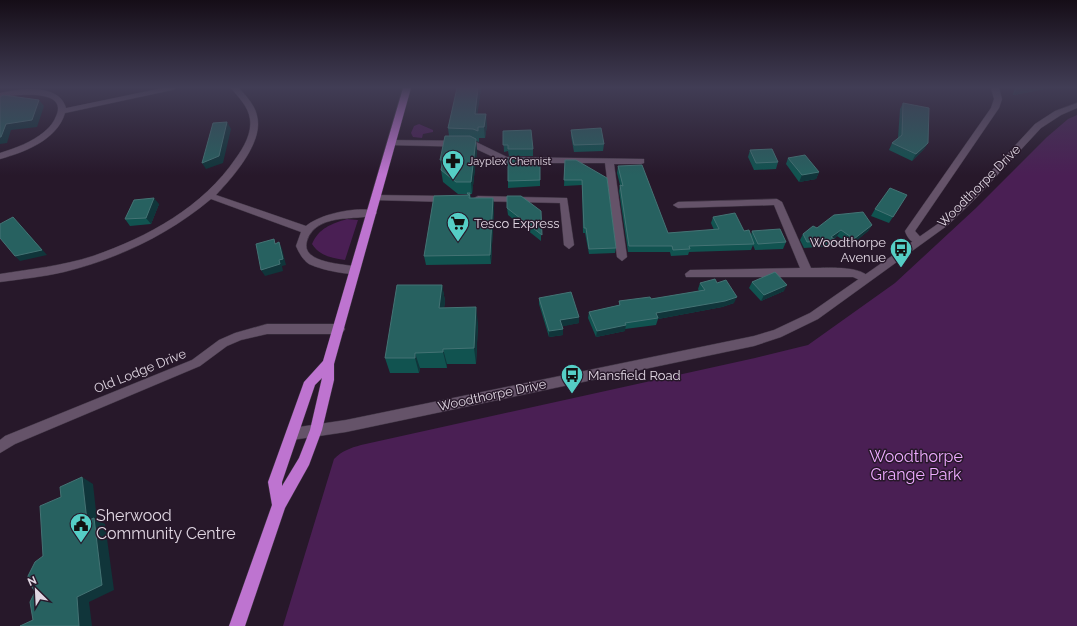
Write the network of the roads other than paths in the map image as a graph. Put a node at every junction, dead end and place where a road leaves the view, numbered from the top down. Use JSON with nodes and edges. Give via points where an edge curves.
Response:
{"nodes":[{"id":1,"x":61,"y":117,"type":"edge"},
{"id":2,"x":253,"y":117,"type":"edge"},
{"id":3,"x":399,"y":117,"type":"edge"},
{"id":4,"x":989,"y":117,"type":"edge"},
{"id":5,"x":1051,"y":117,"type":"edge"},
{"id":6,"x":391,"y":143,"type":"junction"},
{"id":7,"x":618,"y":150,"type":"dead end"},
{"id":8,"x":0,"y":156,"type":"edge"},
{"id":9,"x":609,"y":161,"type":"junction"},
{"id":10,"x":619,"y":161,"type":"junction"},
{"id":11,"x":641,"y":161,"type":"dead end"},
{"id":12,"x":211,"y":196,"type":"junction"},
{"id":13,"x":376,"y":198,"type":"junction"},
{"id":14,"x":454,"y":199,"type":"edge"},
{"id":15,"x":470,"y":199,"type":"edge"},
{"id":16,"x":678,"y":205,"type":"dead end"},
{"id":17,"x":372,"y":213,"type":"junction"},
{"id":18,"x":307,"y":230,"type":"junction"},
{"id":19,"x":919,"y":241,"type":"junction"},
{"id":20,"x":569,"y":245,"type":"dead end"},
{"id":21,"x":622,"y":257,"type":"dead end"},
{"id":22,"x":355,"y":270,"type":"junction"},
{"id":23,"x":807,"y":272,"type":"junction"},
{"id":24,"x":690,"y":274,"type":"dead end"},
{"id":25,"x":0,"y":278,"type":"edge"},
{"id":26,"x":864,"y":278,"type":"junction"},
{"id":27,"x":339,"y":329,"type":"junction"},
{"id":28,"x":328,"y":364,"type":"junction"},
{"id":29,"x":316,"y":430,"type":"junction"},
{"id":30,"x":292,"y":434,"type":"junction"},
{"id":31,"x":0,"y":447,"type":"edge"},
{"id":32,"x":278,"y":505,"type":"junction"},
{"id":33,"x":237,"y":626,"type":"edge"}],
"edges":[{"from":1,"to":8,"type":"street","via":[[49,131],[34,142]]},
{"from":2,"to":12,"type":"street","via":[[252,138],[237,165]]},
{"from":3,"to":6,"type":"highway"},
{"from":4,"to":19,"type":"street","name":"Woodthorpe Drive","via":[[910,231]]},
{"from":5,"to":19,"type":"street","name":"Woodthorpe Drive","via":[[1038,126],[973,196],[945,222]]},
{"from":6,"to":9,"type":"street","via":[[474,144],[506,160]]},
{"from":6,"to":13,"type":"highway"},
{"from":7,"to":10,"type":"street"},
{"from":9,"to":10,"type":"street"},
{"from":9,"to":21,"type":"street"},
{"from":10,"to":11,"type":"street"},
{"from":12,"to":18,"type":"street"},
{"from":12,"to":25,"type":"street","via":[[136,242],[71,267]]},
{"from":13,"to":14,"type":"street"},
{"from":13,"to":17,"type":"highway"},
{"from":15,"to":20,"type":"street","via":[[564,200]]},
{"from":16,"to":23,"type":"street","via":[[778,202]]},
{"from":17,"to":18,"type":"street","via":[[325,219]]},
{"from":17,"to":22,"type":"highway"},
{"from":18,"to":22,"type":"street","via":[[301,246],[306,255],[326,265]]},
{"from":19,"to":26,"type":"street","name":"Woodthorpe Drive"},
{"from":22,"to":27,"type":"highway"},
{"from":23,"to":24,"type":"street"},
{"from":23,"to":26,"type":"street","via":[[854,273]]},
{"from":26,"to":29,"type":"street","name":"Woodthorpe Drive","via":[[814,316],[777,334],[754,341],[346,426]]},
{"from":27,"to":28,"type":"highway"},
{"from":27,"to":31,"type":"street","name":"Old Lodge Drive","via":[[276,328],[239,336],[223,343],[191,366],[10,440]]},
{"from":28,"to":29,"type":"highway","via":[[328,380]]},
{"from":28,"to":30,"type":"highway","via":[[310,382]]},
{"from":29,"to":30,"type":"street","name":"Woodthorpe Drive"},
{"from":29,"to":32,"type":"highway","via":[[304,461]]},
{"from":30,"to":32,"type":"highway","via":[[274,482]]},
{"from":32,"to":33,"type":"highway"}]}
